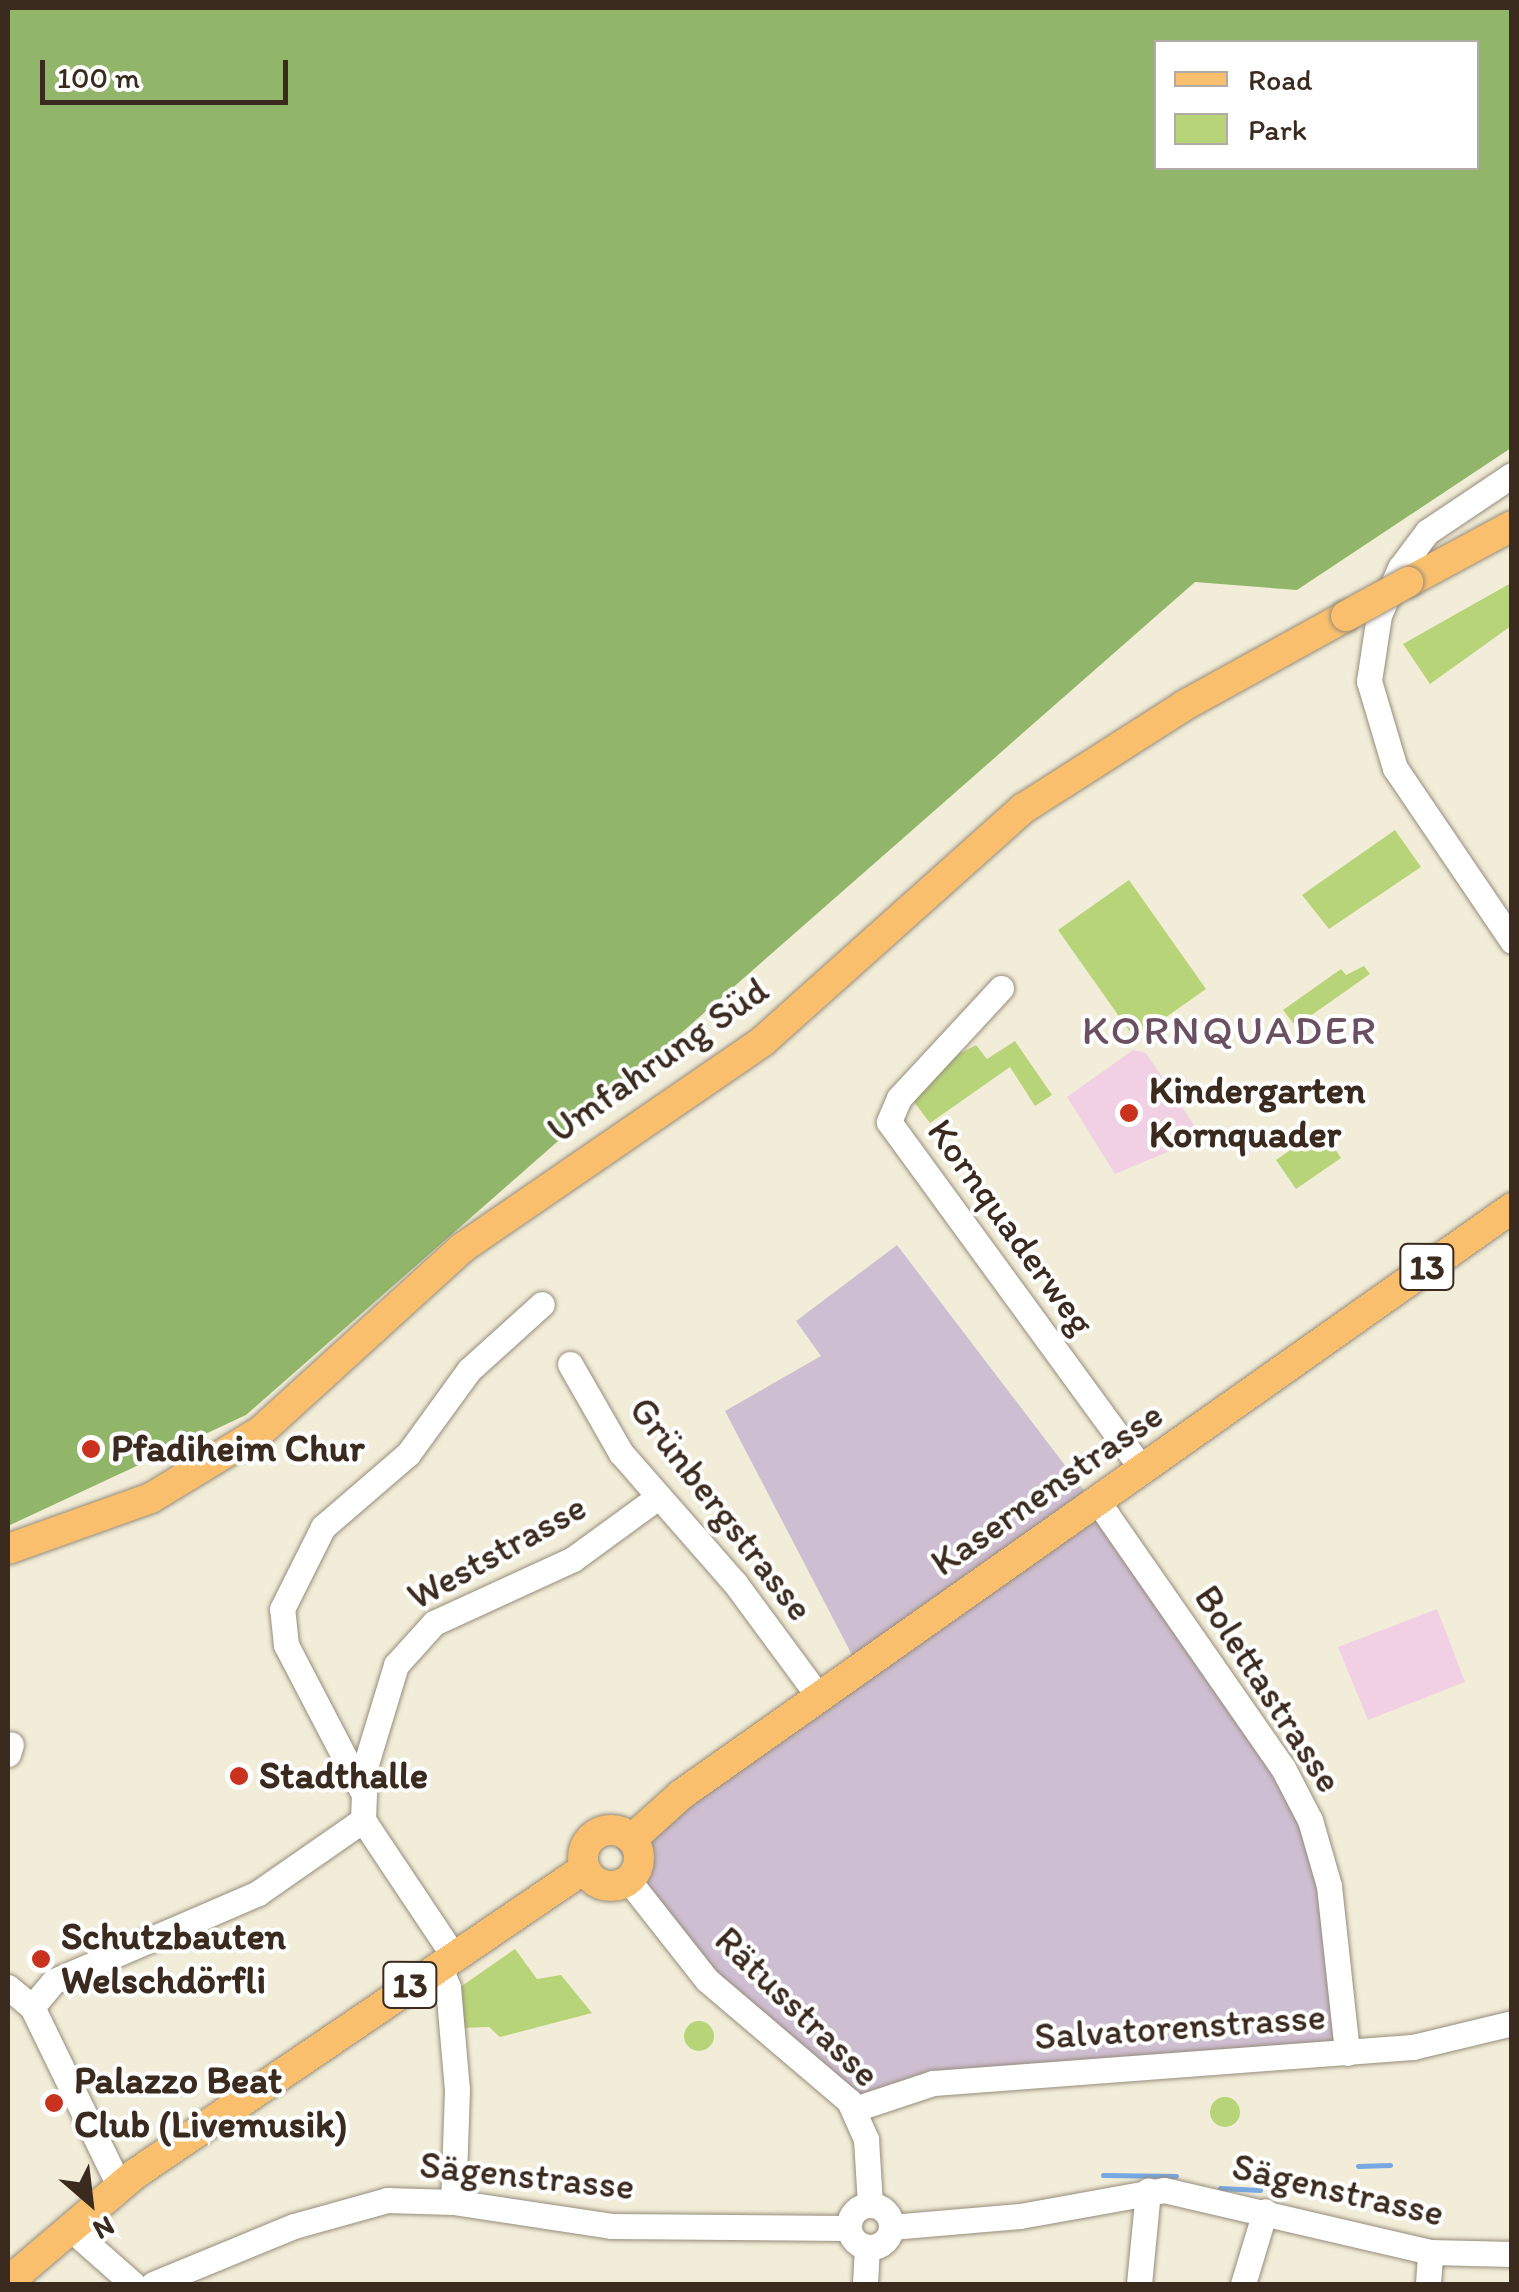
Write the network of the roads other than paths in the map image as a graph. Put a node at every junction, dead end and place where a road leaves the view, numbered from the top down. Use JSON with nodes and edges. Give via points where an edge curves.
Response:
{"nodes":[{"id":1,"x":1512,"y":475,"type":"edge"},
{"id":2,"x":1512,"y":526,"type":"edge"},
{"id":3,"x":1512,"y":941,"type":"edge"},
{"id":4,"x":1002,"y":988,"type":"dead end"},
{"id":5,"x":1512,"y":1208,"type":"edge"},
{"id":6,"x":542,"y":1304,"type":"dead end"},
{"id":7,"x":570,"y":1364,"type":"dead end"},
{"id":8,"x":1143,"y":1470,"type":"junction"},
{"id":9,"x":658,"y":1497,"type":"junction"},
{"id":10,"x":1098,"y":1502,"type":"junction"},
{"id":11,"x":8,"y":1549,"type":"edge"},
{"id":12,"x":819,"y":1697,"type":"junction"},
{"id":13,"x":361,"y":1789,"type":"junction"},
{"id":14,"x":363,"y":1820,"type":"junction"},
{"id":15,"x":632,"y":1839,"type":"junction"},
{"id":16,"x":584,"y":1869,"type":"junction"},
{"id":17,"x":629,"y":1881,"type":"junction"},
{"id":18,"x":446,"y":1960,"type":"junction"},
{"id":19,"x":8,"y":1986,"type":"edge"},
{"id":20,"x":32,"y":2007,"type":"junction"},
{"id":21,"x":1512,"y":2023,"type":"edge"},
{"id":22,"x":1347,"y":2053,"type":"junction"},
{"id":23,"x":855,"y":2109,"type":"junction"},
{"id":24,"x":118,"y":2186,"type":"junction"},
{"id":25,"x":1148,"y":2190,"type":"junction"},
{"id":26,"x":453,"y":2202,"type":"junction"},
{"id":27,"x":870,"y":2205,"type":"junction"},
{"id":28,"x":1265,"y":2211,"type":"junction"},
{"id":29,"x":891,"y":2227,"type":"junction"},
{"id":30,"x":848,"y":2228,"type":"junction"},
{"id":31,"x":72,"y":2230,"type":"junction"},
{"id":32,"x":867,"y":2248,"type":"junction"},
{"id":33,"x":1430,"y":2252,"type":"junction"},
{"id":34,"x":1512,"y":2254,"type":"edge"},
{"id":35,"x":8,"y":2282,"type":"edge"},
{"id":36,"x":134,"y":2284,"type":"edge"},
{"id":37,"x":152,"y":2284,"type":"edge"},
{"id":38,"x":865,"y":2284,"type":"edge"},
{"id":39,"x":1139,"y":2284,"type":"edge"},
{"id":40,"x":1244,"y":2284,"type":"edge"},
{"id":41,"x":1428,"y":2284,"type":"edge"}],
"edges":[{"from":1,"to":3,"type":"street","via":[[1428,532],[1400,568],[1379,615],[1369,680],[1396,768]]},
{"from":2,"to":11,"type":"main road","name":"Umfahrung Süd","bridge":true,"via":[[1152,725],[1024,808],[763,1042],[462,1248],[239,1447],[151,1498]]},
{"from":4,"to":8,"type":"street","name":"Kornquaderweg","via":[[899,1098],[890,1122]]},
{"from":5,"to":8,"type":"main road","name":"Kasernenstrasse","number":"13"},
{"from":6,"to":13,"type":"street","via":[[477,1361],[408,1454],[323,1526],[282,1608],[286,1646]]},
{"from":7,"to":9,"type":"street","name":"Grünbergstrasse","via":[[616,1446]]},
{"from":8,"to":10,"type":"main road","name":"Kasernenstrasse","number":"13"},
{"from":9,"to":12,"type":"street","name":"Grünbergstrasse","via":[[734,1583]]},
{"from":9,"to":13,"type":"street","name":"Weststrasse","via":[[574,1559],[417,1636],[393,1672]]},
{"from":10,"to":12,"type":"main road","name":"Kasernenstrasse","number":"13"},
{"from":10,"to":22,"type":"street","name":"Bolettastrasse","via":[[1283,1768],[1310,1820],[1332,1905]]},
{"from":12,"to":15,"type":"main road","name":"Kasernenstrasse","number":"13","via":[[682,1794]]},
{"from":13,"to":14,"type":"street","name":"Weststrasse"},
{"from":14,"to":18,"type":"street","name":"Weststrasse"},
{"from":14,"to":20,"type":"street","via":[[258,1893],[54,1981]]},
{"from":15,"to":16,"type":"main road","via":[[614,1830],[597,1833],[584,1850]]},
{"from":15,"to":17,"type":"main road","via":[[640,1860]]},
{"from":16,"to":17,"type":"main road","via":[[604,1886]]},
{"from":16,"to":18,"type":"main road","number":"13"},
{"from":17,"to":23,"type":"street","name":"Rätusstrasse","via":[[708,1980]]},
{"from":18,"to":24,"type":"main road","number":"13"},
{"from":18,"to":26,"type":"street","via":[[457,2090]]},
{"from":19,"to":20,"type":"street"},
{"from":20,"to":24,"type":"street"},
{"from":21,"to":22,"type":"street","name":"Salvatorenstrasse","via":[[1447,2042]]},
{"from":22,"to":23,"type":"street","name":"Salvatorenstrasse","via":[[933,2083]]},
{"from":23,"to":27,"type":"street","name":"Rätusstrasse","via":[[868,2149]]},
{"from":24,"to":31,"type":"main road","number":"13"},
{"from":25,"to":28,"type":"street","name":"Sägenstrasse"},
{"from":25,"to":29,"type":"street","name":"Sägenstrasse","via":[[1020,2216]]},
{"from":25,"to":39,"type":"street"},
{"from":26,"to":30,"type":"street","name":"Sägenstrasse","via":[[610,2226]]},
{"from":26,"to":37,"type":"street","name":"Sägenstrasse","via":[[387,2200],[337,2210]]},
{"from":27,"to":29,"type":"street","via":[[885,2212]]},
{"from":27,"to":30,"type":"street","via":[[854,2212]]},
{"from":28,"to":33,"type":"street","name":"Sägenstrasse"},
{"from":28,"to":40,"type":"street"},
{"from":29,"to":32,"type":"street","via":[[884,2242]]},
{"from":30,"to":32,"type":"street"},
{"from":31,"to":35,"type":"main road","number":"13"},
{"from":31,"to":36,"type":"street"},
{"from":32,"to":38,"type":"street"},
{"from":33,"to":34,"type":"street","name":"Sägenstrasse"},
{"from":33,"to":41,"type":"street"}]}
